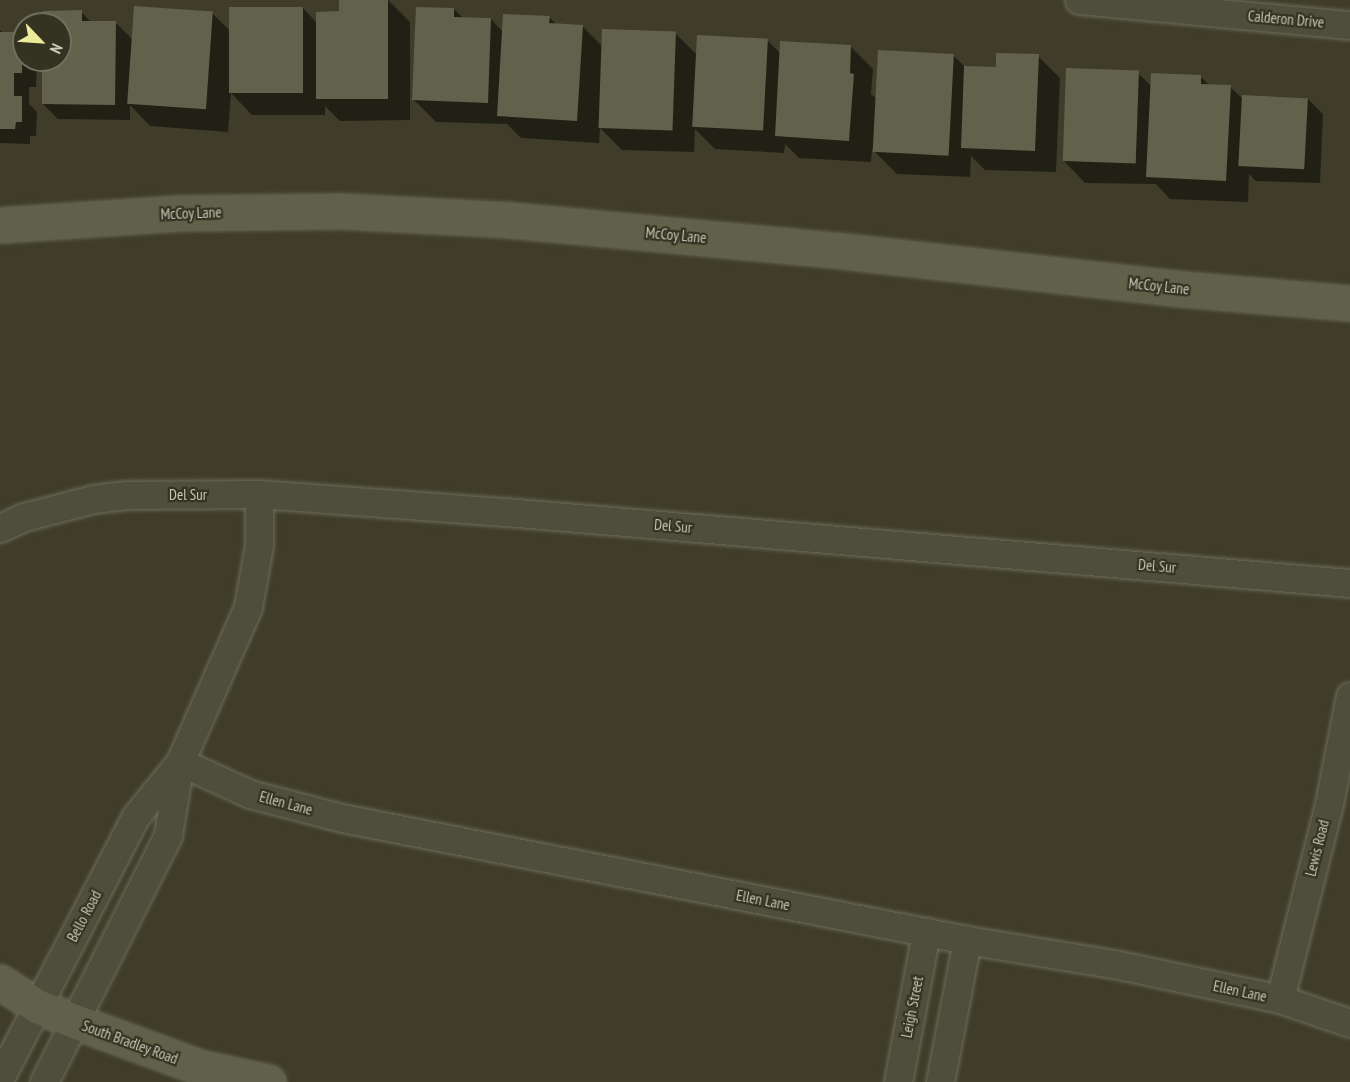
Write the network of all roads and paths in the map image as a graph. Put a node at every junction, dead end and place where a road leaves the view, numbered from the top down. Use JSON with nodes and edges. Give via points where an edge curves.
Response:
{"nodes":[{"id":1,"x":1079,"y":0,"type":"edge"},
{"id":2,"x":1350,"y":26,"type":"edge"},
{"id":3,"x":0,"y":225,"type":"edge"},
{"id":4,"x":1350,"y":303,"type":"edge"},
{"id":5,"x":259,"y":494,"type":"junction"},
{"id":6,"x":0,"y":528,"type":"edge"},
{"id":7,"x":1350,"y":583,"type":"edge"},
{"id":8,"x":1350,"y":696,"type":"edge"},
{"id":9,"x":180,"y":762,"type":"junction"},
{"id":10,"x":926,"y":932,"type":"junction"},
{"id":11,"x":967,"y":940,"type":"junction"},
{"id":12,"x":0,"y":982,"type":"edge"},
{"id":13,"x":1280,"y":999,"type":"junction"},
{"id":14,"x":37,"y":1006,"type":"junction"},
{"id":15,"x":74,"y":1021,"type":"junction"},
{"id":16,"x":1350,"y":1023,"type":"edge"},
{"id":17,"x":0,"y":1078,"type":"edge"},
{"id":18,"x":44,"y":1082,"type":"edge"},
{"id":19,"x":268,"y":1082,"type":"edge"},
{"id":20,"x":898,"y":1082,"type":"edge"},
{"id":21,"x":940,"y":1082,"type":"edge"}],
"edges":[{"from":1,"to":2,"type":"street","name":"Calderon Drive"},
{"from":3,"to":4,"type":"street","name":"McCoy Lane","via":[[180,213],[341,212],[510,220]]},
{"from":5,"to":6,"type":"street","name":"Del Sur","via":[[93,499],[24,517]]},
{"from":5,"to":7,"type":"street","name":"Del Sur"},
{"from":5,"to":9,"type":"street","name":"Bello Road","via":[[259,544],[248,607]]},
{"from":8,"to":13,"type":"street","name":"Lewis Road","via":[[1329,804]]},
{"from":9,"to":10,"type":"street","name":"Ellen Lane","via":[[250,794],[342,818]]},
{"from":9,"to":14,"type":"street","name":"Bello Road","via":[[136,816]]},
{"from":9,"to":15,"type":"street","name":"Bello Road","via":[[168,835]]},
{"from":10,"to":11,"type":"street","name":"Ellen Lane"},
{"from":10,"to":20,"type":"street","name":"Leigh Street"},
{"from":11,"to":13,"type":"street","name":"Ellen Lane","via":[[1114,964]]},
{"from":11,"to":21,"type":"street"},
{"from":12,"to":14,"type":"street","name":"South Bradley Road"},
{"from":13,"to":16,"type":"street","name":"Ellen Lane"},
{"from":14,"to":15,"type":"street","name":"South Bradley Road"},
{"from":14,"to":17,"type":"street","name":"Bello Road"},
{"from":15,"to":18,"type":"street","name":"Bello Road"},
{"from":15,"to":19,"type":"street","name":"South Bradley Road","via":[[199,1067]]}]}
